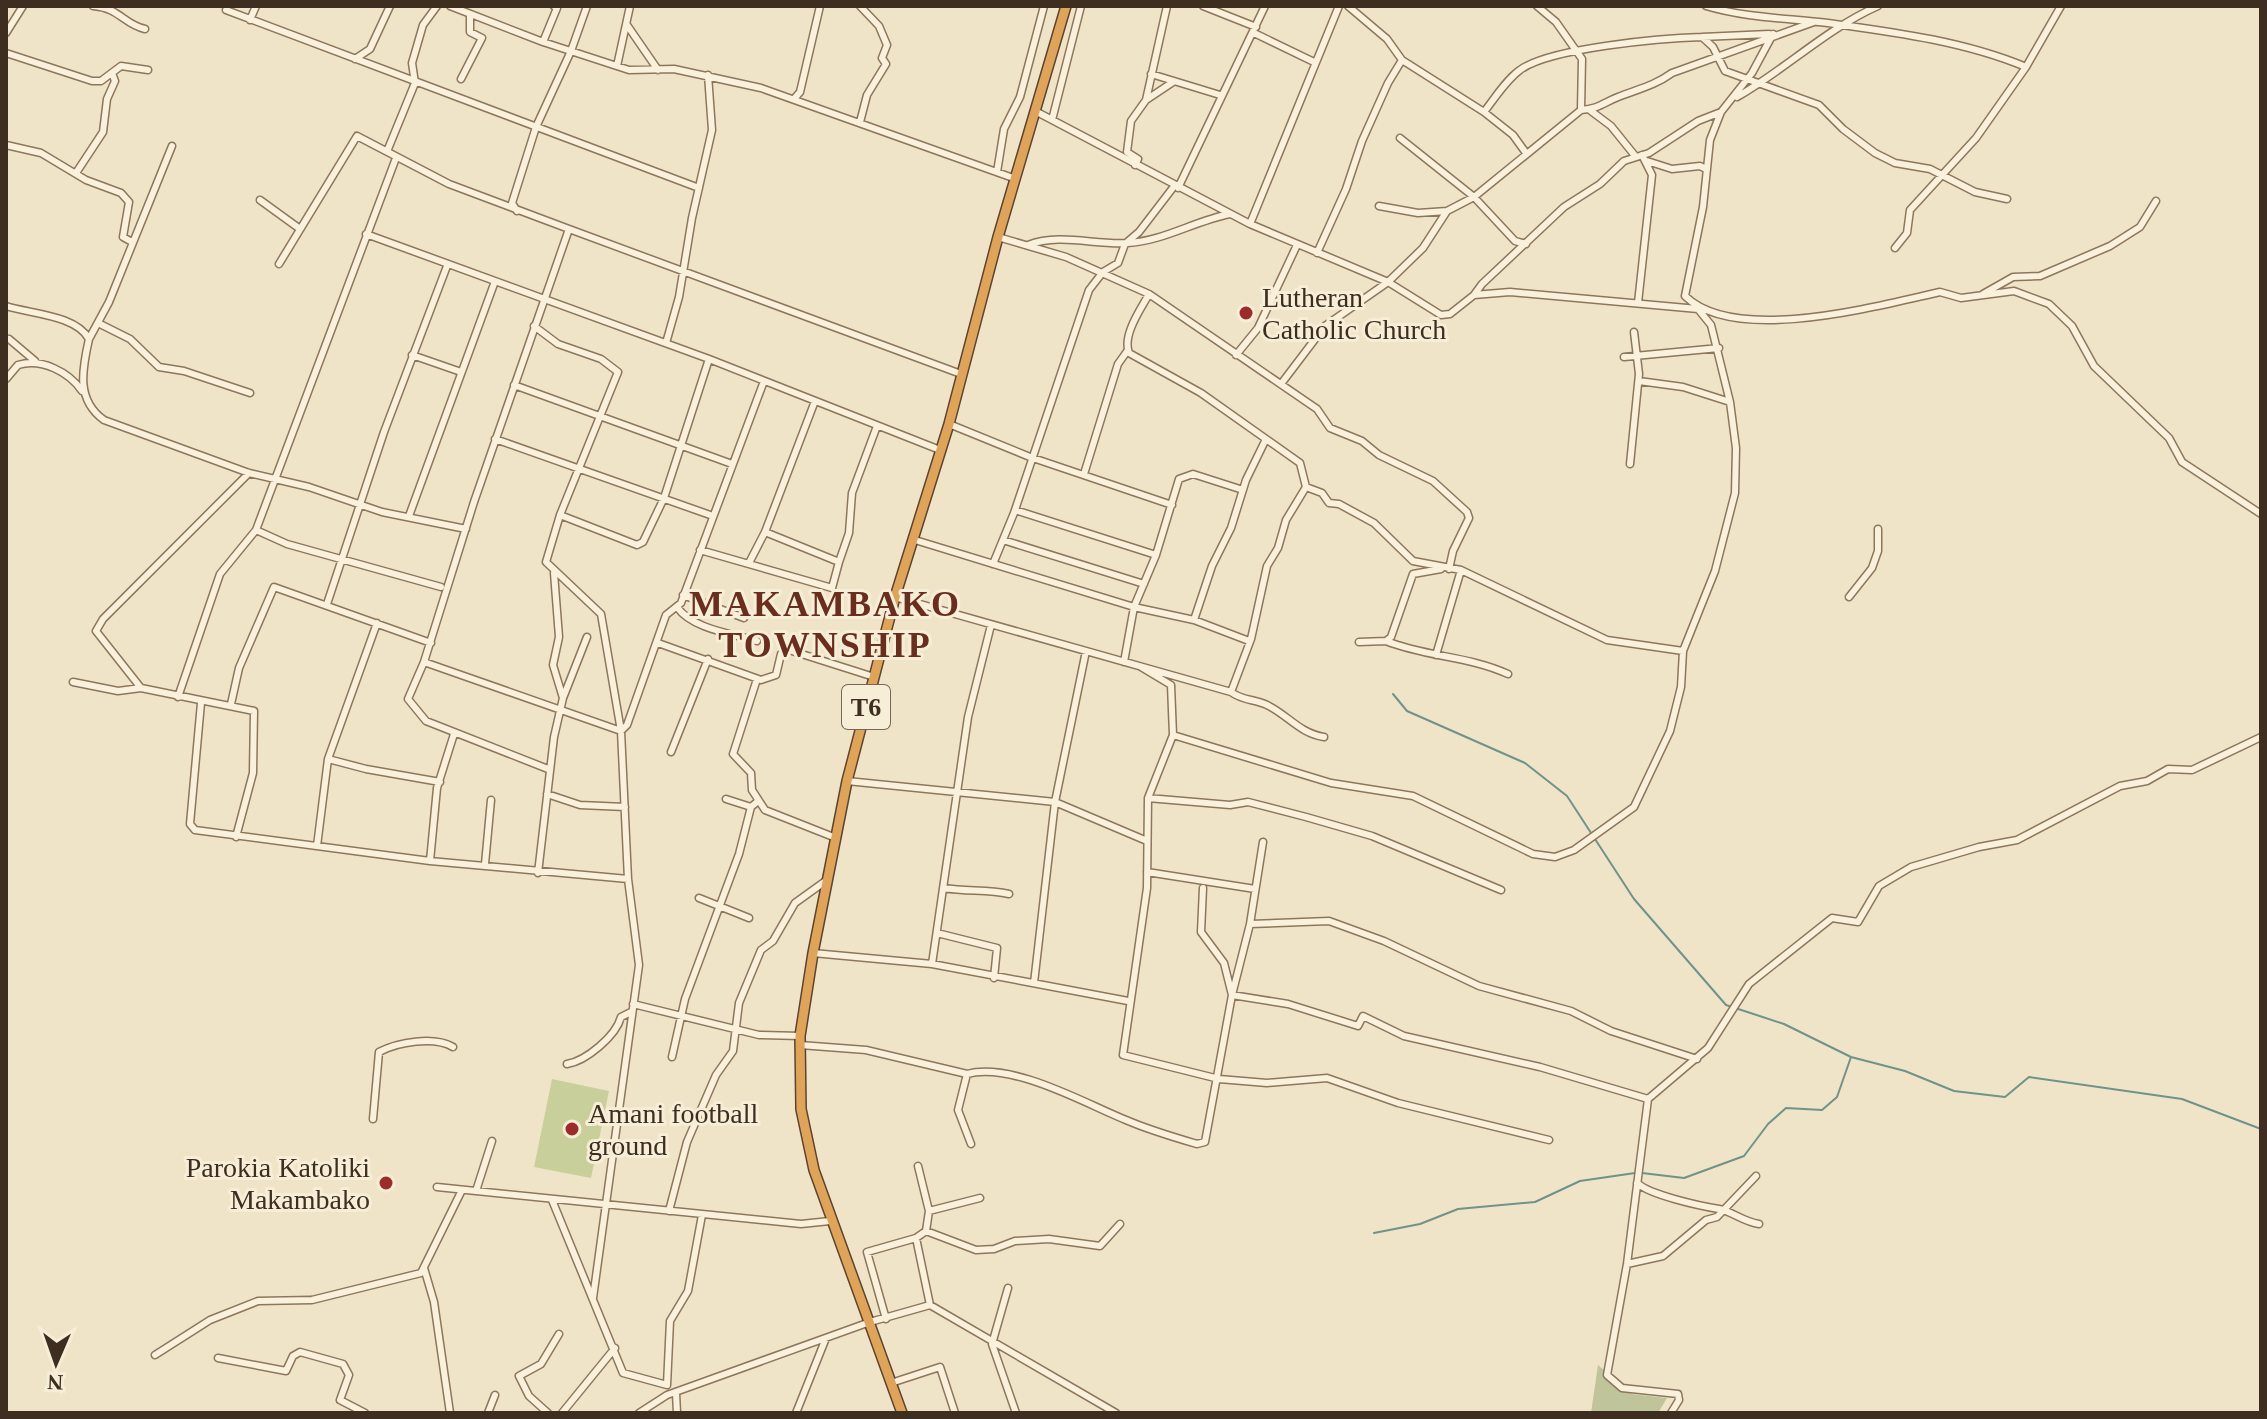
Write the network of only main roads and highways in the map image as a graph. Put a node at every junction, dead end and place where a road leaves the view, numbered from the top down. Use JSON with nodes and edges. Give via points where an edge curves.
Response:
{"nodes":[{"id":1,"x":1066,"y":6,"type":"edge"},
{"id":2,"x":902,"y":1413,"type":"edge"}],
"edges":[{"from":1,"to":2,"type":"highway","number":"T6","via":[[847,781],[800,1040],[801,1109],[814,1170]]}]}
